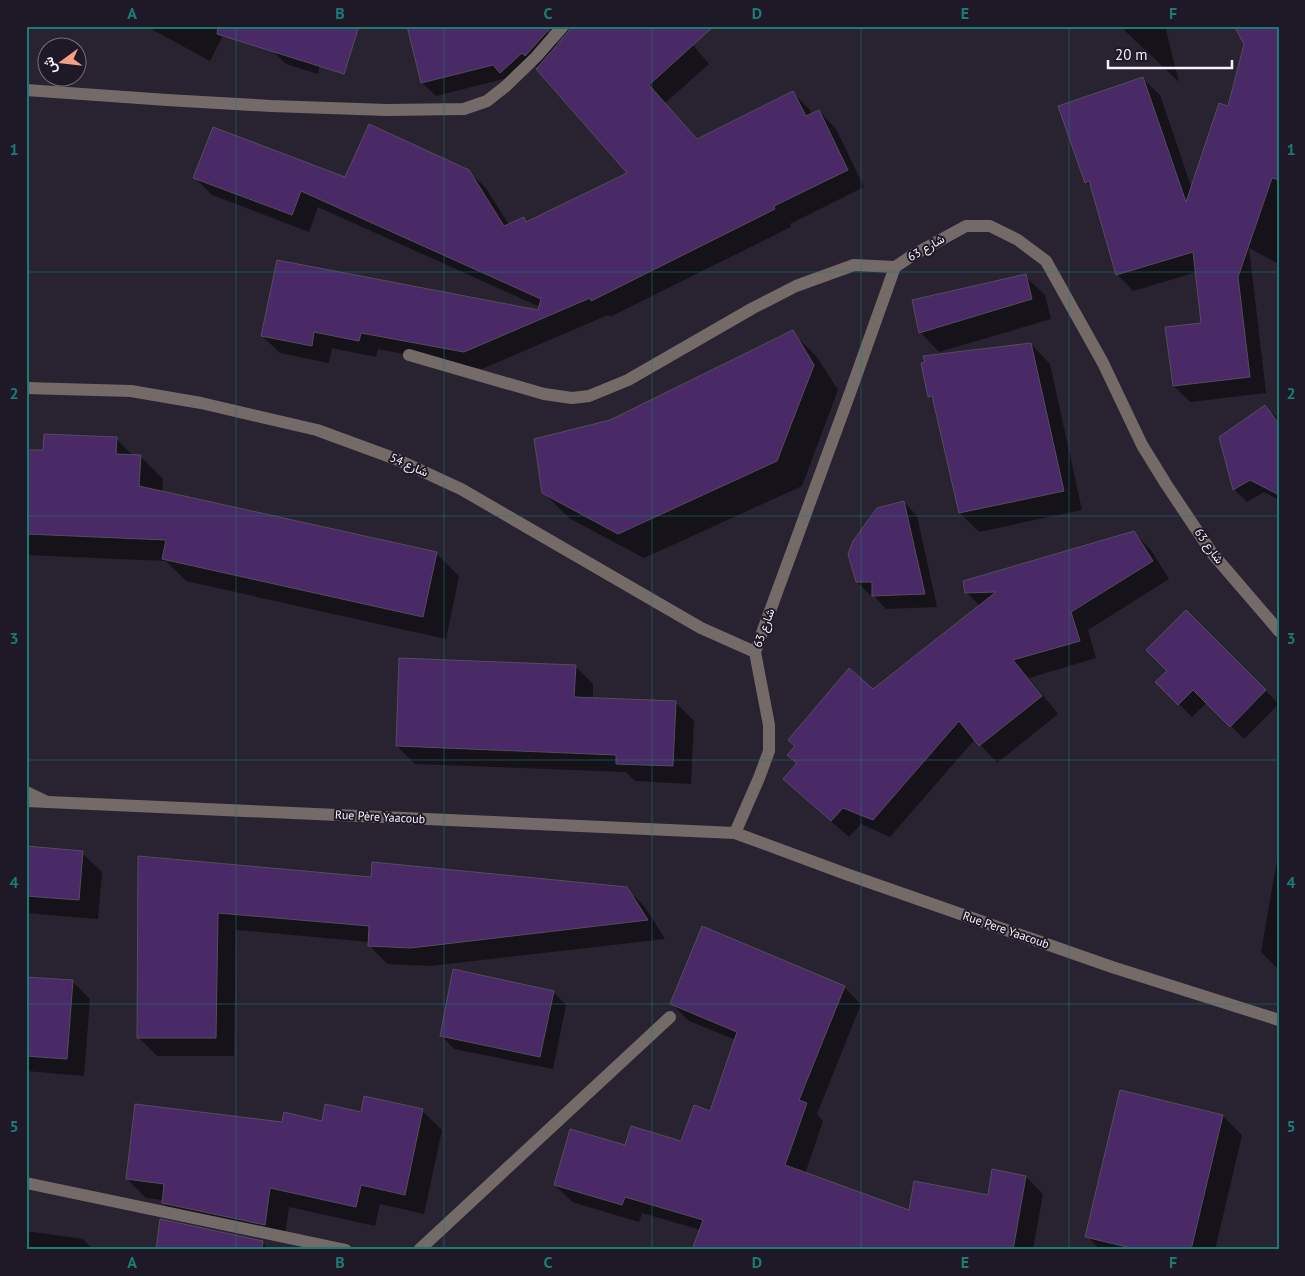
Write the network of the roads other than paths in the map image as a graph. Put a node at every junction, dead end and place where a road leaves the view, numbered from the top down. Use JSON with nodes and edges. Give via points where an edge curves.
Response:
{"nodes":[{"id":1,"x":563,"y":26,"type":"edge"},
{"id":2,"x":26,"y":90,"type":"edge"},
{"id":3,"x":895,"y":267,"type":"junction"},
{"id":4,"x":409,"y":355,"type":"dead end"},
{"id":5,"x":26,"y":388,"type":"edge"},
{"id":6,"x":1279,"y":631,"type":"edge"},
{"id":7,"x":755,"y":652,"type":"junction"},
{"id":8,"x":26,"y":792,"type":"edge"},
{"id":9,"x":26,"y":801,"type":"edge"},
{"id":10,"x":49,"y":803,"type":"junction"},
{"id":11,"x":735,"y":833,"type":"junction"},
{"id":12,"x":670,"y":1017,"type":"dead end"},
{"id":13,"x":1279,"y":1020,"type":"edge"},
{"id":14,"x":26,"y":1183,"type":"edge"},
{"id":15,"x":346,"y":1250,"type":"edge"},
{"id":16,"x":419,"y":1250,"type":"edge"}],
"edges":[{"from":1,"to":2,"type":"street","via":[[506,86],[487,101],[464,109],[290,106]]},
{"from":3,"to":4,"type":"street","via":[[854,265],[796,286],[628,380],[588,396],[572,398],[544,394]]},
{"from":3,"to":6,"type":"street","name":"شارع 63","via":[[966,226],[990,226],[1018,240],[1046,261],[1103,363],[1142,445],[1166,484],[1212,553]]},
{"from":3,"to":7,"type":"street","name":"شارع 63"},
{"from":5,"to":7,"type":"street","name":"شارع 54","via":[[131,391],[201,403],[317,430],[396,459],[461,489],[701,628]]},
{"from":7,"to":11,"type":"street","name":"شارع 63","via":[[769,725],[768,751]]},
{"from":8,"to":10,"type":"street"},
{"from":9,"to":10,"type":"street","name":"Rue Père Yaacoub"},
{"from":10,"to":11,"type":"street","name":"Rue Père Yaacoub"},
{"from":11,"to":13,"type":"street","name":"Rue Pere Yaacoub","via":[[1112,967]]},
{"from":12,"to":16,"type":"street"},
{"from":14,"to":15,"type":"street"}]}
